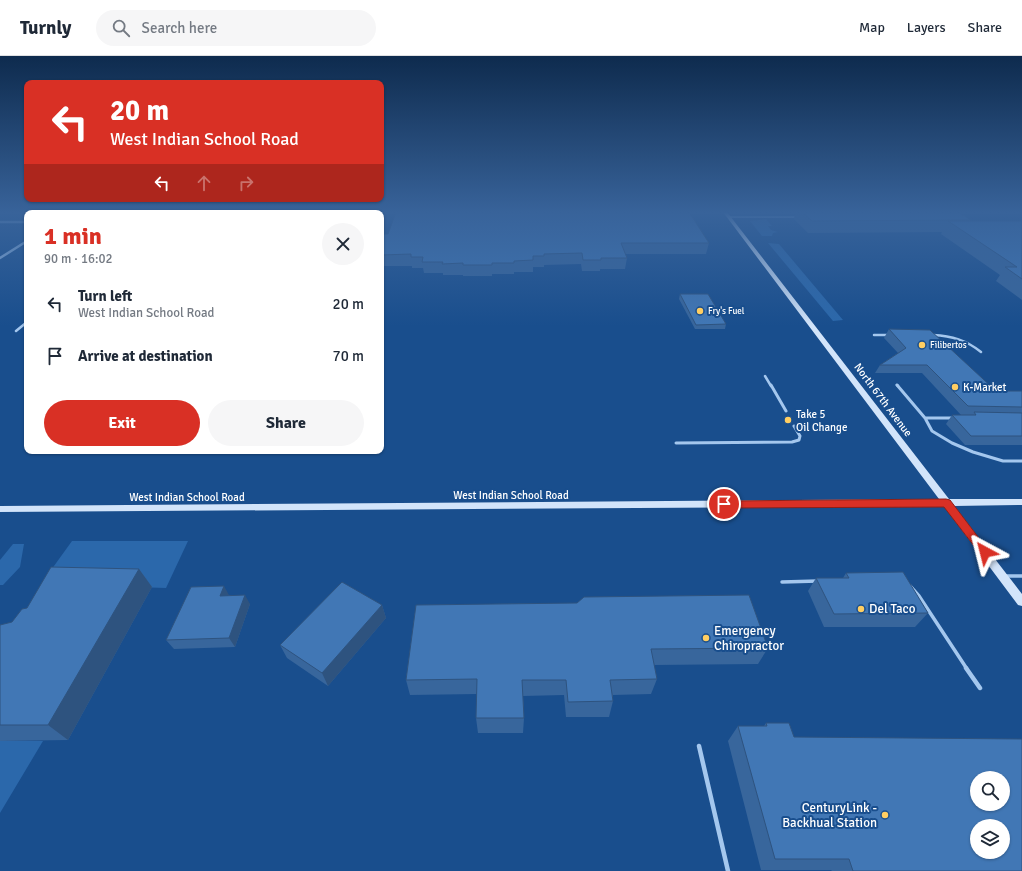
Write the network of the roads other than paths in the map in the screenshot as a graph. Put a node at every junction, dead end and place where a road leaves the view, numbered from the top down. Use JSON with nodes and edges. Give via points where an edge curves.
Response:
{"nodes":[{"id":1,"x":13,"y":250,"type":"edge"},
{"id":2,"x":754,"y":250,"type":"edge"},
{"id":3,"x":0,"y":258,"type":"edge"},
{"id":4,"x":24,"y":324,"type":"edge"},
{"id":5,"x":16,"y":331,"type":"dead end"},
{"id":6,"x":874,"y":335,"type":"dead end"},
{"id":7,"x":897,"y":335,"type":"edge"},
{"id":8,"x":927,"y":335,"type":"edge"},
{"id":9,"x":981,"y":352,"type":"dead end"},
{"id":10,"x":765,"y":376,"type":"dead end"},
{"id":11,"x":897,"y":385,"type":"dead end"},
{"id":12,"x":786,"y":411,"type":"dead end"},
{"id":13,"x":925,"y":418,"type":"junction"},
{"id":14,"x":955,"y":418,"type":"edge"},
{"id":15,"x":794,"y":426,"type":"dead end"},
{"id":16,"x":676,"y":443,"type":"dead end"},
{"id":17,"x":1022,"y":461,"type":"edge"},
{"id":18,"x":946,"y":503,"type":"junction"},
{"id":19,"x":1021,"y":504,"type":"edge"},
{"id":20,"x":0,"y":509,"type":"edge"},
{"id":21,"x":1002,"y":576,"type":"junction"},
{"id":22,"x":1022,"y":576,"type":"edge"},
{"id":23,"x":822,"y":581,"type":"edge"},
{"id":24,"x":782,"y":582,"type":"dead end"},
{"id":25,"x":905,"y":584,"type":"edge"},
{"id":26,"x":1022,"y":602,"type":"edge"},
{"id":27,"x":980,"y":688,"type":"dead end"},
{"id":28,"x":699,"y":746,"type":"dead end"},
{"id":29,"x":728,"y":871,"type":"edge"}],
"edges":[{"from":1,"to":3,"type":"street"},
{"from":2,"to":18,"type":"main road","name":"North 67th Avenue"},
{"from":4,"to":5,"type":"lane"},
{"from":6,"to":7,"type":"lane"},
{"from":8,"to":9,"type":"lane","via":[[959,338]]},
{"from":10,"to":12,"type":"lane"},
{"from":11,"to":13,"type":"lane"},
{"from":13,"to":14,"type":"lane"},
{"from":13,"to":17,"type":"lane","via":[[932,431],[952,443],[1003,461]]},
{"from":15,"to":16,"type":"lane","via":[[800,436],[799,440],[792,442]]},
{"from":18,"to":19,"type":"main road","name":"West Indian School Road"},
{"from":18,"to":20,"type":"main road","name":"West Indian School Road"},
{"from":18,"to":21,"type":"main road","name":"North 67th Avenue"},
{"from":21,"to":22,"type":"lane"},
{"from":21,"to":26,"type":"main road","name":"North 67th Avenue"},
{"from":23,"to":24,"type":"lane"},
{"from":25,"to":27,"type":"lane","via":[[919,596]]},
{"from":28,"to":29,"type":"lane"}]}
